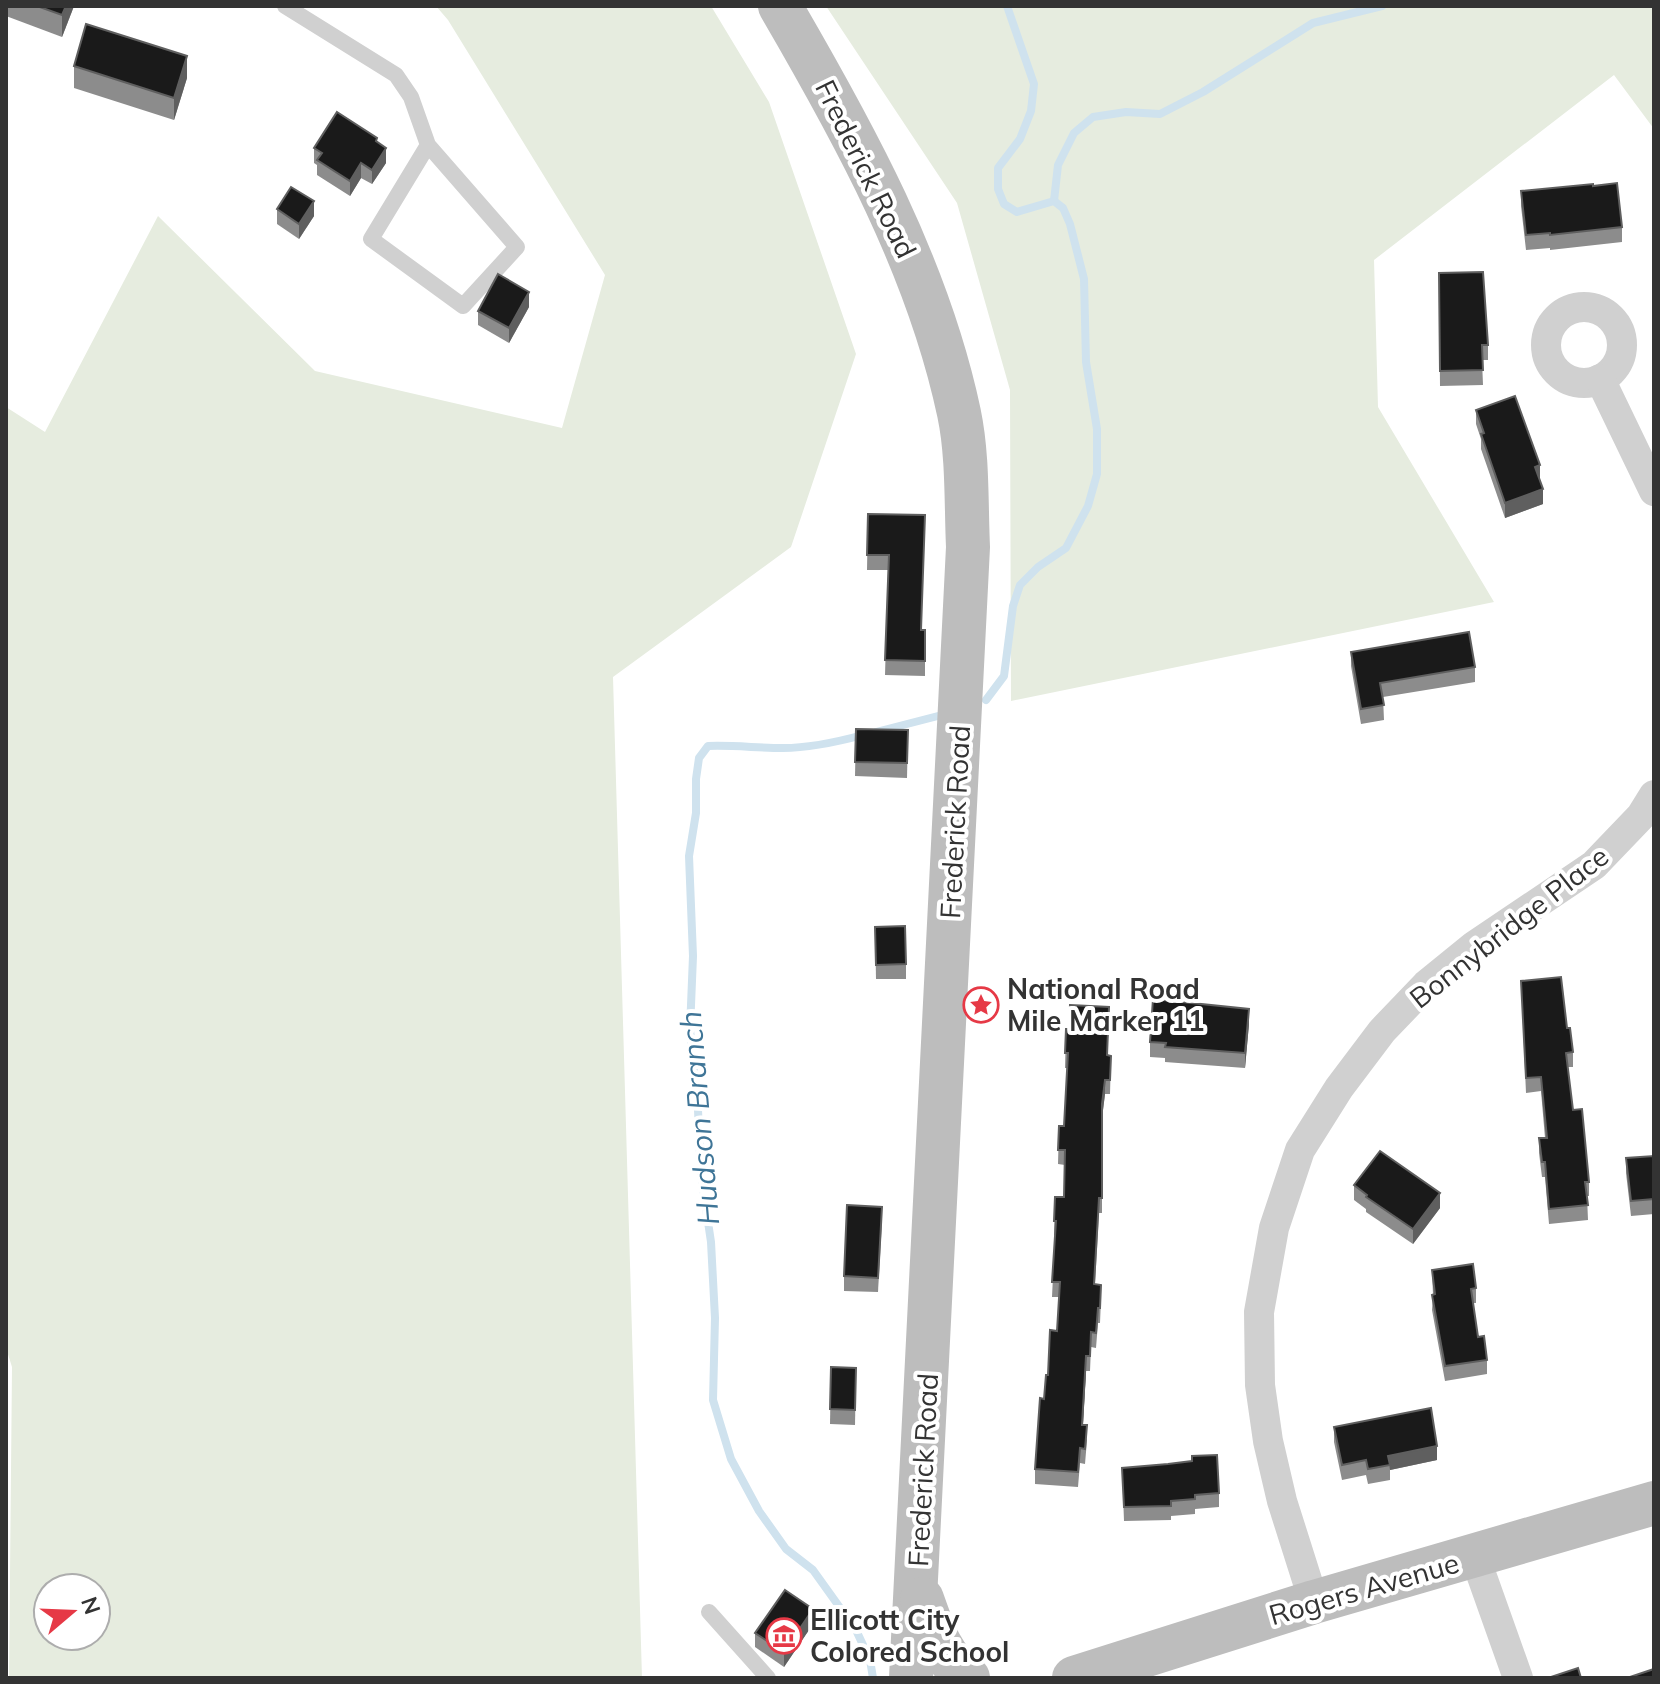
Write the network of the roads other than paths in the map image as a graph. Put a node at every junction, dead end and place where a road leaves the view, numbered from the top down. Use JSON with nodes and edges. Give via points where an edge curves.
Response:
{"nodes":[{"id":1,"x":285,"y":6,"type":"edge"},
{"id":2,"x":780,"y":6,"type":"edge"},
{"id":3,"x":428,"y":145,"type":"junction"},
{"id":4,"x":1600,"y":379,"type":"dead end"},
{"id":5,"x":1654,"y":491,"type":"edge"},
{"id":6,"x":1654,"y":795,"type":"edge"},
{"id":7,"x":1654,"y":1503,"type":"edge"},
{"id":8,"x":1475,"y":1557,"type":"junction"},
{"id":9,"x":917,"y":1584,"type":"junction"},
{"id":10,"x":1314,"y":1602,"type":"junction"},
{"id":11,"x":709,"y":1612,"type":"dead end"},
{"id":12,"x":768,"y":1678,"type":"edge"},
{"id":13,"x":911,"y":1678,"type":"edge"},
{"id":14,"x":968,"y":1678,"type":"edge"},
{"id":15,"x":1074,"y":1678,"type":"edge"},
{"id":16,"x":1518,"y":1678,"type":"edge"}],
"edges":[{"from":1,"to":3,"type":"lane","via":[[396,75],[411,97]]},
{"from":2,"to":9,"type":"main road","name":"Frederick Road","via":[[821,76],[924,291],[959,416],[965,475],[968,547]]},
{"from":3,"to":3,"type":"lane","via":[[517,247],[463,306],[371,239]]},
{"from":4,"to":5,"type":"street"},
{"from":6,"to":10,"type":"street","name":"Bonnybridge Place","via":[[1594,865],[1426,985],[1347,1076],[1300,1150],[1274,1228],[1259,1312],[1260,1385],[1282,1501]]},
{"from":7,"to":8,"type":"main road","name":"Rogers Avenue"},
{"from":8,"to":10,"type":"main road","name":"Rogers Avenue"},
{"from":8,"to":16,"type":"street"},
{"from":9,"to":13,"type":"main road","name":"Frederick Road"},
{"from":9,"to":14,"type":"main road","via":[[937,1643]]},
{"from":10,"to":15,"type":"main road","name":"Rogers Avenue"},
{"from":11,"to":12,"type":"lane"}]}
